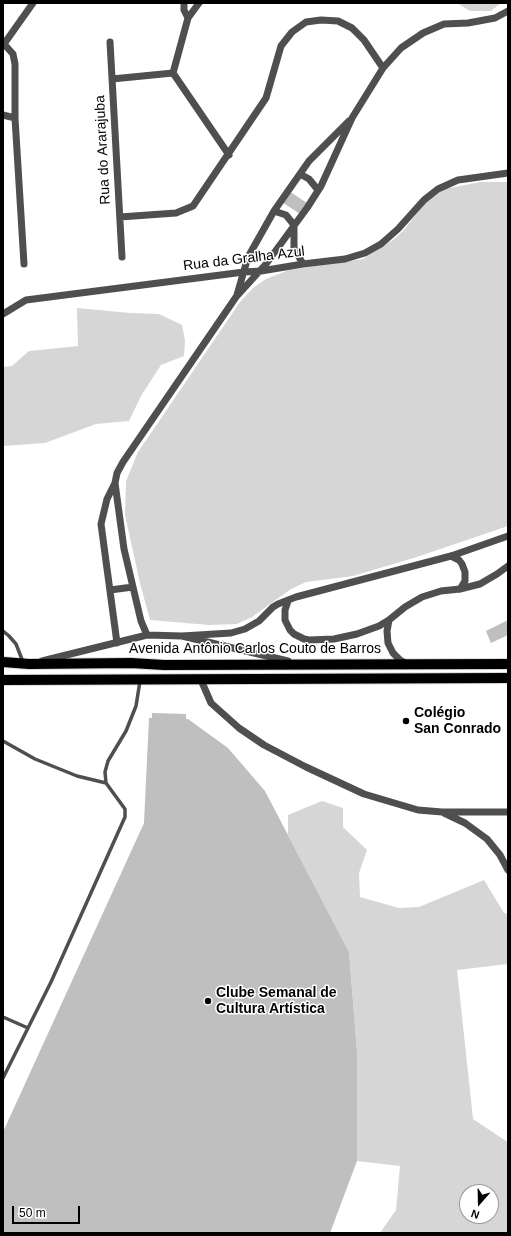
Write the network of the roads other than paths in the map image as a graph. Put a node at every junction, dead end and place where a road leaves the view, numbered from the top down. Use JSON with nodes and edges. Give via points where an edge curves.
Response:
{"nodes":[{"id":1,"x":33,"y":3,"type":"edge"},
{"id":2,"x":184,"y":3,"type":"edge"},
{"id":3,"x":199,"y":3,"type":"edge"},
{"id":4,"x":508,"y":12,"type":"edge"},
{"id":5,"x":188,"y":18,"type":"junction"},
{"id":6,"x":110,"y":42,"type":"dead end"},
{"id":7,"x":4,"y":44,"type":"edge"},
{"id":8,"x":383,"y":68,"type":"junction"},
{"id":9,"x":173,"y":74,"type":"junction"},
{"id":10,"x":112,"y":79,"type":"junction"},
{"id":11,"x":3,"y":115,"type":"edge"},
{"id":12,"x":15,"y":118,"type":"junction"},
{"id":13,"x":352,"y":118,"type":"junction"},
{"id":14,"x":229,"y":155,"type":"junction"},
{"id":15,"x":508,"y":173,"type":"edge"},
{"id":16,"x":300,"y":174,"type":"junction"},
{"id":17,"x":318,"y":190,"type":"junction"},
{"id":18,"x":274,"y":211,"type":"junction"},
{"id":19,"x":120,"y":217,"type":"junction"},
{"id":20,"x":294,"y":225,"type":"junction"},
{"id":21,"x":122,"y":257,"type":"dead end"},
{"id":22,"x":24,"y":264,"type":"dead end"},
{"id":23,"x":303,"y":264,"type":"junction"},
{"id":24,"x":244,"y":272,"type":"junction"},
{"id":25,"x":259,"y":272,"type":"junction"},
{"id":26,"x":236,"y":297,"type":"junction"},
{"id":27,"x":3,"y":314,"type":"edge"},
{"id":28,"x":115,"y":483,"type":"junction"},
{"id":29,"x":508,"y":536,"type":"edge"},
{"id":30,"x":451,"y":556,"type":"junction"},
{"id":31,"x":508,"y":566,"type":"edge"},
{"id":32,"x":133,"y":587,"type":"junction"},
{"id":33,"x":460,"y":589,"type":"junction"},
{"id":34,"x":110,"y":590,"type":"junction"},
{"id":35,"x":288,"y":601,"type":"junction"},
{"id":36,"x":389,"y":620,"type":"junction"},
{"id":37,"x":3,"y":631,"type":"edge"},
{"id":38,"x":146,"y":636,"type":"junction"},
{"id":39,"x":182,"y":636,"type":"junction"},
{"id":40,"x":117,"y":643,"type":"junction"},
{"id":41,"x":3,"y":658,"type":"edge"},
{"id":42,"x":3,"y":662,"type":"edge"},
{"id":43,"x":23,"y":663,"type":"junction"},
{"id":44,"x":405,"y":663,"type":"junction"},
{"id":45,"x":300,"y":664,"type":"junction"},
{"id":46,"x":508,"y":664,"type":"edge"},
{"id":47,"x":508,"y":678,"type":"edge"},
{"id":48,"x":3,"y":680,"type":"edge"},
{"id":49,"x":140,"y":680,"type":"junction"},
{"id":50,"x":201,"y":680,"type":"junction"},
{"id":51,"x":3,"y":741,"type":"edge"},
{"id":52,"x":106,"y":783,"type":"junction"},
{"id":53,"x":442,"y":812,"type":"junction"},
{"id":54,"x":508,"y":812,"type":"edge"},
{"id":55,"x":508,"y":870,"type":"edge"},
{"id":56,"x":3,"y":1017,"type":"edge"},
{"id":57,"x":28,"y":1028,"type":"junction"},
{"id":58,"x":3,"y":1078,"type":"edge"}],
"edges":[{"from":1,"to":7,"type":"street"},
{"from":2,"to":5,"type":"street"},
{"from":3,"to":5,"type":"street"},
{"from":4,"to":8,"type":"street","via":[[495,18],[444,24],[423,33],[401,48]]},
{"from":5,"to":9,"type":"street"},
{"from":6,"to":10,"type":"street","name":"Rua do Ararajuba"},
{"from":7,"to":12,"type":"street","via":[[13,54],[15,64]]},
{"from":8,"to":13,"type":"street"},
{"from":8,"to":14,"type":"street","via":[[364,40],[352,28],[338,21],[306,22],[292,32],[281,46],[266,98]]},
{"from":9,"to":10,"type":"street"},
{"from":9,"to":14,"type":"street"},
{"from":10,"to":19,"type":"street","name":"Rua do Ararajuba"},
{"from":11,"to":12,"type":"street"},
{"from":12,"to":22,"type":"street"},
{"from":13,"to":16,"type":"street","via":[[309,161]]},
{"from":13,"to":17,"type":"street"},
{"from":14,"to":19,"type":"street","via":[[193,206],[176,213]]},
{"from":15,"to":23,"type":"street","name":"Rua da Gralha Azul","via":[[458,180],[438,189],[381,244],[365,253],[345,259]]},
{"from":16,"to":17,"type":"street","via":[[309,179]]},
{"from":16,"to":18,"type":"street"},
{"from":17,"to":20,"type":"street"},
{"from":18,"to":20,"type":"street","via":[[286,215]]},
{"from":18,"to":24,"type":"street","via":[[248,257]]},
{"from":19,"to":21,"type":"street","name":"Rua do Ararajuba"},
{"from":20,"to":23,"type":"street","via":[[294,248]]},
{"from":20,"to":25,"type":"street"},
{"from":23,"to":25,"type":"street","name":"Rua da Gralha Azul"},
{"from":24,"to":25,"type":"street","name":"Rua da Gralha Azul"},
{"from":24,"to":26,"type":"street"},
{"from":24,"to":27,"type":"street","name":"Rua da Gralha Azul","via":[[26,300]]},
{"from":25,"to":26,"type":"street"},
{"from":26,"to":28,"type":"street","via":[[123,462]]},
{"from":28,"to":32,"type":"street","via":[[124,549]]},
{"from":28,"to":34,"type":"street","via":[[107,500],[101,524]]},
{"from":29,"to":30,"type":"street"},
{"from":30,"to":33,"type":"street","via":[[459,560],[465,572],[465,581]]},
{"from":30,"to":35,"type":"street"},
{"from":31,"to":33,"type":"street","via":[[489,580]]},
{"from":32,"to":34,"type":"street"},
{"from":32,"to":38,"type":"street"},
{"from":33,"to":36,"type":"street","via":[[422,597]]},
{"from":34,"to":40,"type":"street"},
{"from":35,"to":36,"type":"street","via":[[285,610],[287,625],[294,634],[309,640],[351,636]]},
{"from":35,"to":39,"type":"street","via":[[273,607],[259,621],[245,629],[231,633]]},
{"from":36,"to":44,"type":"street","via":[[388,643],[393,653]]},
{"from":37,"to":43,"type":"lane","via":[[16,644]]},
{"from":38,"to":39,"type":"street"},
{"from":38,"to":40,"type":"street"},
{"from":39,"to":45,"type":"street"},
{"from":40,"to":43,"type":"street"},
{"from":41,"to":43,"type":"street"},
{"from":42,"to":43,"type":"main road","name":"Avenida Antônio Carlos Couto de Barros"},
{"from":43,"to":45,"type":"main road","name":"Avenida Antônio Carlos Couto de Barros"},
{"from":44,"to":45,"type":"main road","name":"Avenida Antônio Carlos Couto de Barros"},
{"from":44,"to":46,"type":"main road","name":"Avenida Antônio Carlos Couto de Barros"},
{"from":47,"to":50,"type":"main road"},
{"from":48,"to":49,"type":"main road"},
{"from":49,"to":50,"type":"main road"},
{"from":49,"to":52,"type":"lane","via":[[136,706],[126,731],[108,761]]},
{"from":50,"to":53,"type":"street","via":[[211,703],[239,728],[271,748],[364,794],[418,810]]},
{"from":51,"to":52,"type":"lane","via":[[35,759],[77,776]]},
{"from":52,"to":57,"type":"lane","via":[[125,809],[125,817]]},
{"from":53,"to":54,"type":"street"},
{"from":53,"to":55,"type":"street","via":[[465,823],[487,839]]},
{"from":56,"to":57,"type":"lane"},
{"from":57,"to":58,"type":"lane"}]}
